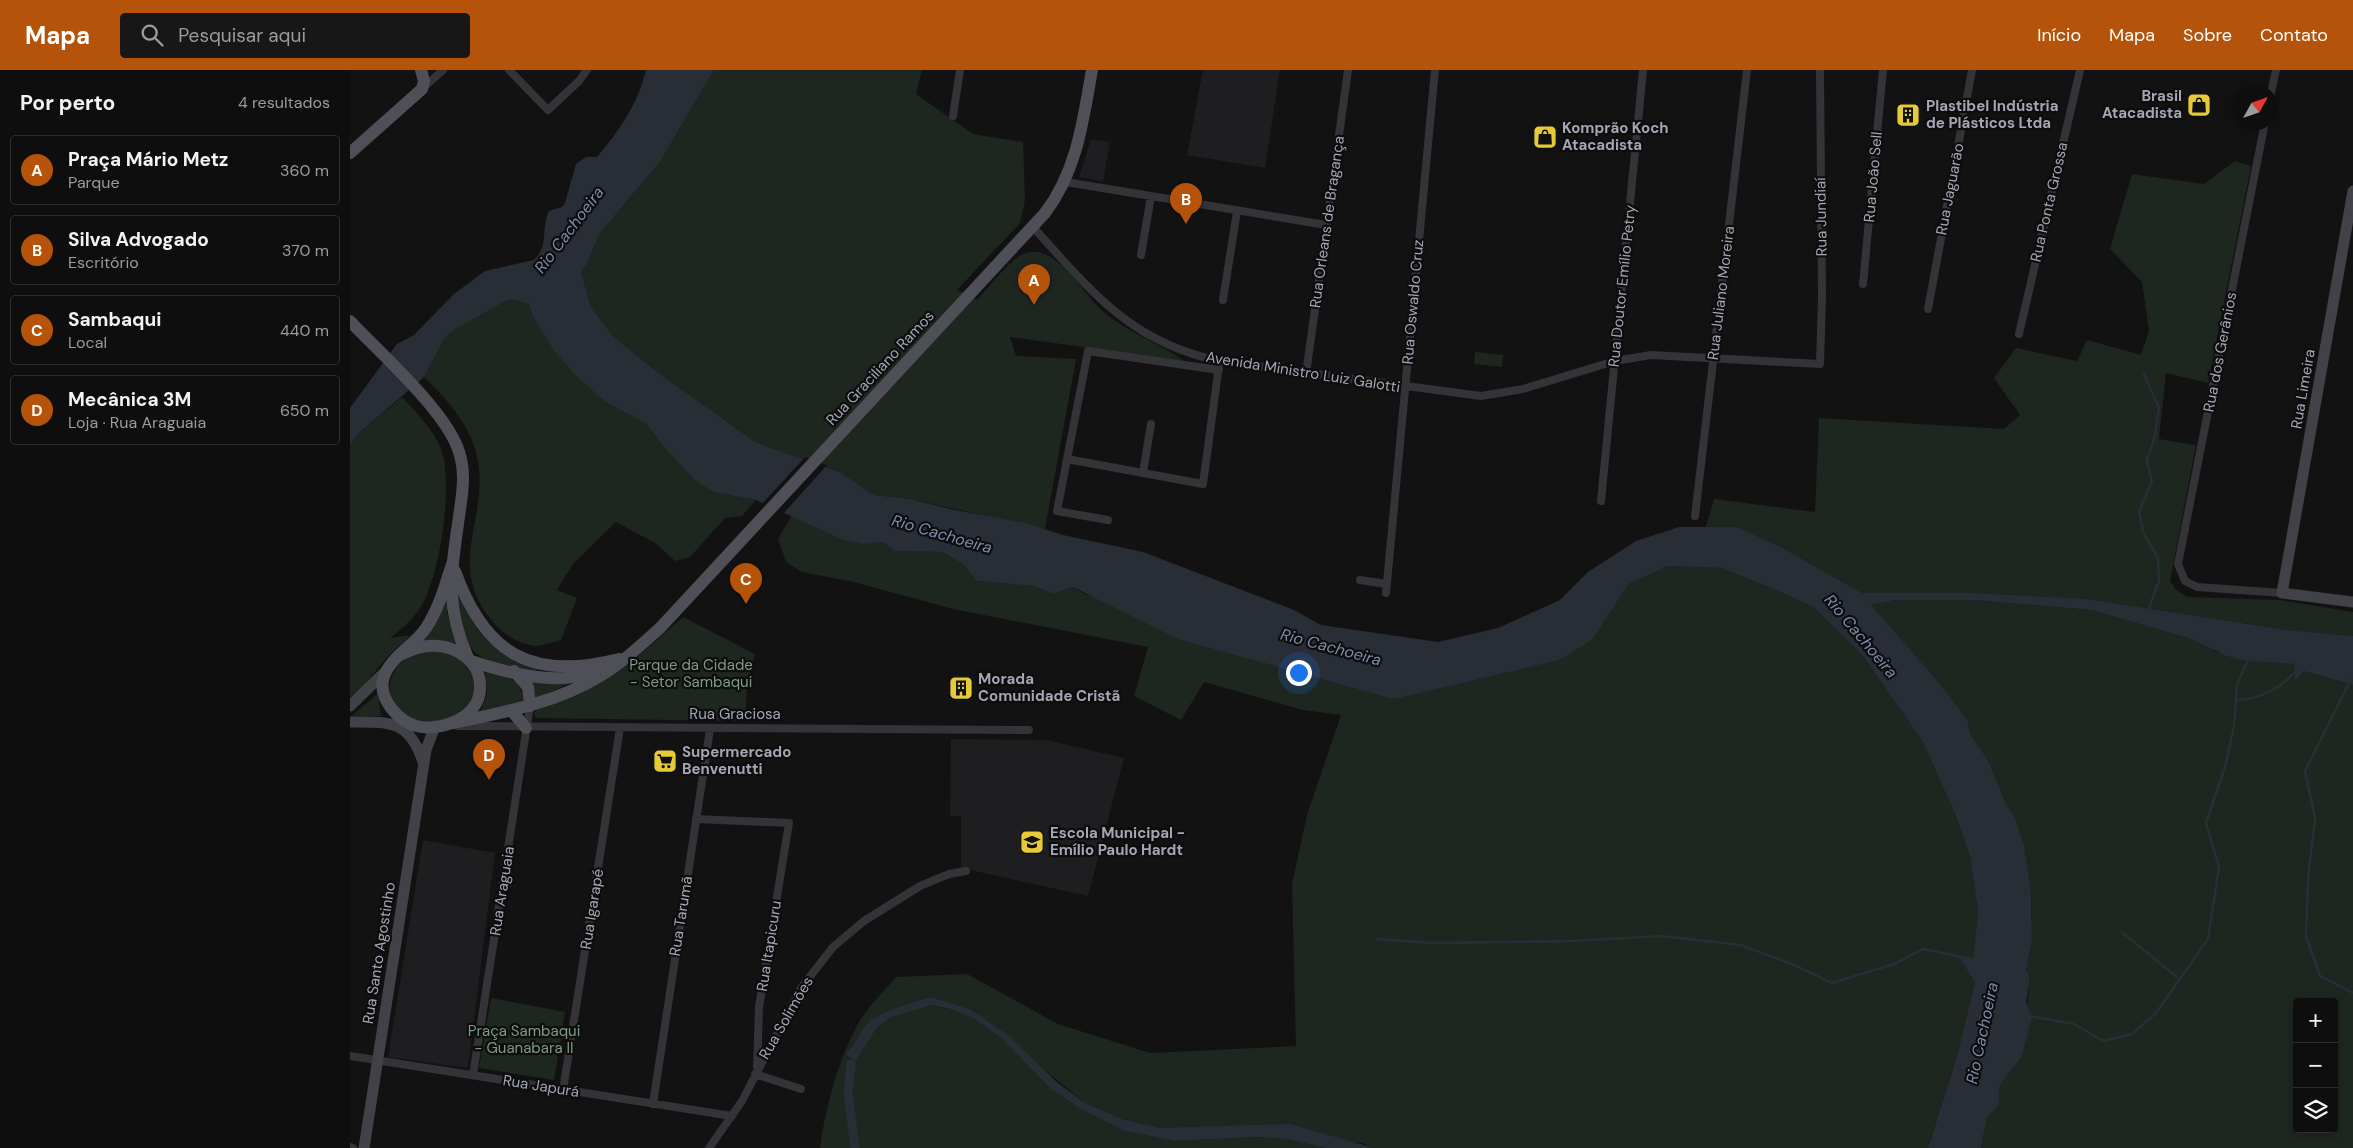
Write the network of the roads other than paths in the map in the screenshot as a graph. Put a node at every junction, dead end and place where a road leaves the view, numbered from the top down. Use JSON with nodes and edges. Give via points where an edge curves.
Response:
{"nodes":[{"id":1,"x":421,"y":70,"type":"edge"},
{"id":2,"x":443,"y":70,"type":"edge"},
{"id":3,"x":509,"y":70,"type":"edge"},
{"id":4,"x":587,"y":70,"type":"edge"},
{"id":5,"x":960,"y":70,"type":"edge"},
{"id":6,"x":1092,"y":70,"type":"edge"},
{"id":7,"x":1348,"y":70,"type":"edge"},
{"id":8,"x":1435,"y":70,"type":"edge"},
{"id":9,"x":1643,"y":70,"type":"edge"},
{"id":10,"x":1747,"y":70,"type":"edge"},
{"id":11,"x":1820,"y":70,"type":"edge"},
{"id":12,"x":1883,"y":70,"type":"edge"},
{"id":13,"x":1972,"y":70,"type":"edge"},
{"id":14,"x":2080,"y":70,"type":"edge"},
{"id":15,"x":2276,"y":70,"type":"edge"},
{"id":16,"x":2273,"y":85,"type":"edge"},
{"id":17,"x":422,"y":89,"type":"junction"},
{"id":18,"x":953,"y":116,"type":"dead end"},
{"id":19,"x":2264,"y":130,"type":"edge"},
{"id":20,"x":350,"y":153,"type":"edge"},
{"id":21,"x":1066,"y":182,"type":"junction"},
{"id":22,"x":2353,"y":190,"type":"edge"},
{"id":23,"x":1151,"y":196,"type":"junction"},
{"id":24,"x":1237,"y":210,"type":"junction"},
{"id":25,"x":1326,"y":226,"type":"junction"},
{"id":26,"x":1033,"y":227,"type":"junction"},
{"id":27,"x":2349,"y":236,"type":"edge"},
{"id":28,"x":1141,"y":255,"type":"dead end"},
{"id":29,"x":1863,"y":284,"type":"dead end"},
{"id":30,"x":1223,"y":300,"type":"dead end"},
{"id":31,"x":1928,"y":309,"type":"dead end"},
{"id":32,"x":350,"y":321,"type":"edge"},
{"id":33,"x":2019,"y":334,"type":"dead end"},
{"id":34,"x":1713,"y":356,"type":"junction"},
{"id":35,"x":1220,"y":361,"type":"junction"},
{"id":36,"x":1615,"y":362,"type":"junction"},
{"id":37,"x":1820,"y":364,"type":"joint"},
{"id":38,"x":1219,"y":370,"type":"junction"},
{"id":39,"x":1306,"y":374,"type":"junction"},
{"id":40,"x":1405,"y":387,"type":"junction"},
{"id":41,"x":1151,"y":424,"type":"dead end"},
{"id":42,"x":1067,"y":459,"type":"junction"},
{"id":43,"x":1143,"y":473,"type":"junction"},
{"id":44,"x":1601,"y":501,"type":"dead end"},
{"id":45,"x":1695,"y":516,"type":"dead end"},
{"id":46,"x":1108,"y":520,"type":"dead end"},
{"id":47,"x":452,"y":564,"type":"junction"},
{"id":48,"x":1360,"y":580,"type":"dead end"},
{"id":49,"x":1387,"y":584,"type":"junction"},
{"id":50,"x":1386,"y":594,"type":"dead end"},
{"id":51,"x":2282,"y":594,"type":"junction"},
{"id":52,"x":2353,"y":602,"type":"edge"},
{"id":53,"x":632,"y":652,"type":"junction"},
{"id":54,"x":400,"y":655,"type":"junction"},
{"id":55,"x":470,"y":659,"type":"junction"},
{"id":56,"x":619,"y":659,"type":"junction"},
{"id":57,"x":387,"y":670,"type":"junction"},
{"id":58,"x":514,"y":672,"type":"junction"},
{"id":59,"x":389,"y":705,"type":"junction"},
{"id":60,"x":350,"y":706,"type":"edge"},
{"id":61,"x":530,"y":706,"type":"junction"},
{"id":62,"x":511,"y":710,"type":"junction"},
{"id":63,"x":350,"y":722,"type":"edge"},
{"id":64,"x":390,"y":722,"type":"junction"},
{"id":65,"x":441,"y":726,"type":"junction"},
{"id":66,"x":526,"y":728,"type":"junction"},
{"id":67,"x":620,"y":728,"type":"junction"},
{"id":68,"x":710,"y":729,"type":"junction"},
{"id":69,"x":1029,"y":730,"type":"dead end"},
{"id":70,"x":424,"y":763,"type":"junction"},
{"id":71,"x":696,"y":820,"type":"junction"},
{"id":72,"x":966,"y":872,"type":"dead end"},
{"id":73,"x":350,"y":1056,"type":"edge"},
{"id":74,"x":378,"y":1060,"type":"junction"},
{"id":75,"x":756,"y":1072,"type":"junction"},
{"id":76,"x":473,"y":1075,"type":"junction"},
{"id":77,"x":564,"y":1090,"type":"junction"},
{"id":78,"x":800,"y":1090,"type":"dead end"},
{"id":79,"x":653,"y":1104,"type":"junction"},
{"id":80,"x":732,"y":1116,"type":"junction"},
{"id":81,"x":364,"y":1148,"type":"edge"},
{"id":82,"x":709,"y":1148,"type":"edge"}],
"edges":[{"from":1,"to":17,"type":"main road"},
{"from":2,"to":17,"type":"street"},
{"from":3,"to":4,"type":"street","via":[[548,110]]},
{"from":5,"to":18,"type":"street"},
{"from":6,"to":21,"type":"main road","name":"Rua Graciliano Ramos","via":[[1079,141]]},
{"from":7,"to":25,"type":"street","name":"Rua Orleans de Bragança"},
{"from":8,"to":40,"type":"street","name":"Rua Oswaldo Cruz"},
{"from":9,"to":36,"type":"street","name":"Rua Doutor Emílio Petry"},
{"from":10,"to":34,"type":"street","name":"Rua Juliano Moreira"},
{"from":11,"to":37,"type":"street","name":"Rua Jundiaí"},
{"from":12,"to":29,"type":"street","name":"Rua João Sell"},
{"from":13,"to":31,"type":"street","name":"Rua Jaguarão"},
{"from":14,"to":33,"type":"street","name":"Rua Ponta Grossa"},
{"from":15,"to":16,"type":"street"},
{"from":17,"to":20,"type":"main road"},
{"from":19,"to":51,"type":"street","name":"Rua dos Gerânios","via":[[2178,564],[2184,581],[2198,587]]},
{"from":21,"to":23,"type":"street"},
{"from":21,"to":26,"type":"main road","name":"Rua Graciliano Ramos"},
{"from":22,"to":27,"type":"main road","name":"Rua Limeira"},
{"from":23,"to":24,"type":"street"},
{"from":23,"to":28,"type":"street"},
{"from":24,"to":25,"type":"street"},
{"from":24,"to":30,"type":"street"},
{"from":25,"to":39,"type":"street","name":"Rua Orleans de Bragança"},
{"from":26,"to":35,"type":"street","name":"Avenida Ministro Luiz Galotti","via":[[1091,290],[1125,321],[1184,352]]},
{"from":26,"to":53,"type":"main road","name":"Rua Graciliano Ramos","via":[[660,628]]},
{"from":27,"to":51,"type":"main road","name":"Rua Limeira"},
{"from":32,"to":47,"type":"main road","via":[[446,425],[459,451],[463,488]]},
{"from":34,"to":36,"type":"street","name":"Avenida Ministro Luiz Galotti","via":[[1651,354]]},
{"from":34,"to":37,"type":"street","name":"Avenida Ministro Luiz Galotti"},
{"from":34,"to":45,"type":"street","name":"Rua Juliano Moreira"},
{"from":35,"to":38,"type":"street"},
{"from":35,"to":39,"type":"street","name":"Avenida Ministro Luiz Galotti"},
{"from":36,"to":40,"type":"street","name":"Avenida Ministro Luiz Galotti","via":[[1493,395],[1467,396]]},
{"from":36,"to":44,"type":"street","name":"Rua Doutor Emílio Petry"},
{"from":38,"to":42,"type":"street","via":[[1088,351]]},
{"from":38,"to":43,"type":"street","via":[[1203,484]]},
{"from":39,"to":40,"type":"street","name":"Avenida Ministro Luiz Galotti"},
{"from":40,"to":49,"type":"street","name":"Rua Oswaldo Cruz"},
{"from":41,"to":43,"type":"street"},
{"from":42,"to":43,"type":"street"},
{"from":42,"to":46,"type":"street","via":[[1057,511]]},
{"from":47,"to":54,"type":"main road","via":[[426,628]]},
{"from":47,"to":55,"type":"main road","via":[[452,611]]},
{"from":47,"to":56,"type":"main road","via":[[480,624],[496,642],[518,656],[562,668],[579,668]]},
{"from":48,"to":49,"type":"street"},
{"from":49,"to":50,"type":"street","name":"Rua Oswaldo Cruz"},
{"from":51,"to":52,"type":"main road"},
{"from":53,"to":56,"type":"main road","name":"Rua Graciliano Ramos"},
{"from":53,"to":61,"type":"main road","name":"Rua Graciliano Ramos","via":[[588,683]]},
{"from":54,"to":55,"type":"main road","via":[[420,647],[437,646],[455,650]]},
{"from":54,"to":57,"type":"main road"},
{"from":55,"to":58,"type":"main road","name":"Rua Graciliano Ramos"},
{"from":55,"to":65,"type":"main road","via":[[479,677],[480,696],[470,712]]},
{"from":56,"to":58,"type":"main road","name":"Rua Graciliano Ramos","via":[[575,678]]},
{"from":57,"to":59,"type":"main road","via":[[383,689]]},
{"from":57,"to":60,"type":"main road"},
{"from":58,"to":61,"type":"main road","via":[[528,687]]},
{"from":59,"to":64,"type":"main road"},
{"from":59,"to":65,"type":"main road","via":[[412,724]]},
{"from":61,"to":62,"type":"main road","name":"Rua Graciliano Ramos"},
{"from":61,"to":66,"type":"street","name":"Rua Araguaia"},
{"from":62,"to":65,"type":"main road","name":"Rua Graciliano Ramos"},
{"from":62,"to":66,"type":"main road"},
{"from":63,"to":64,"type":"main road"},
{"from":64,"to":70,"type":"main road","via":[[401,727],[413,739]]},
{"from":65,"to":66,"type":"street","name":"Rua Graciosa"},
{"from":65,"to":70,"type":"main road","name":"Rua Santo Agostinho","via":[[428,742]]},
{"from":66,"to":67,"type":"street","name":"Rua Graciosa"},
{"from":66,"to":76,"type":"street","name":"Rua Araguaia"},
{"from":67,"to":68,"type":"street","name":"Rua Graciosa"},
{"from":67,"to":77,"type":"street","name":"Rua Igarapé"},
{"from":68,"to":69,"type":"street","name":"Rua Graciosa"},
{"from":68,"to":71,"type":"street","name":"Rua Tarumã"},
{"from":70,"to":74,"type":"main road","name":"Rua Santo Agostinho"},
{"from":71,"to":75,"type":"street","name":"Rua Itapicuru","via":[[789,823],[759,1007]]},
{"from":71,"to":79,"type":"street","name":"Rua Tarumã"},
{"from":72,"to":75,"type":"street","name":"Rua Solimões","via":[[949,874],[920,886],[864,921],[833,948],[801,988]]},
{"from":73,"to":74,"type":"street","name":"Rua Japurá"},
{"from":74,"to":76,"type":"street","name":"Rua Japurá"},
{"from":74,"to":81,"type":"main road","name":"Rua Santo Agostinho"},
{"from":75,"to":78,"type":"street"},
{"from":75,"to":80,"type":"street","name":"Rua Solimões"},
{"from":76,"to":77,"type":"street","name":"Rua Japurá"},
{"from":77,"to":79,"type":"street","name":"Rua Japurá"},
{"from":79,"to":80,"type":"street","name":"Rua Japurá"},
{"from":80,"to":82,"type":"street","name":"Rua Solimões"}]}
